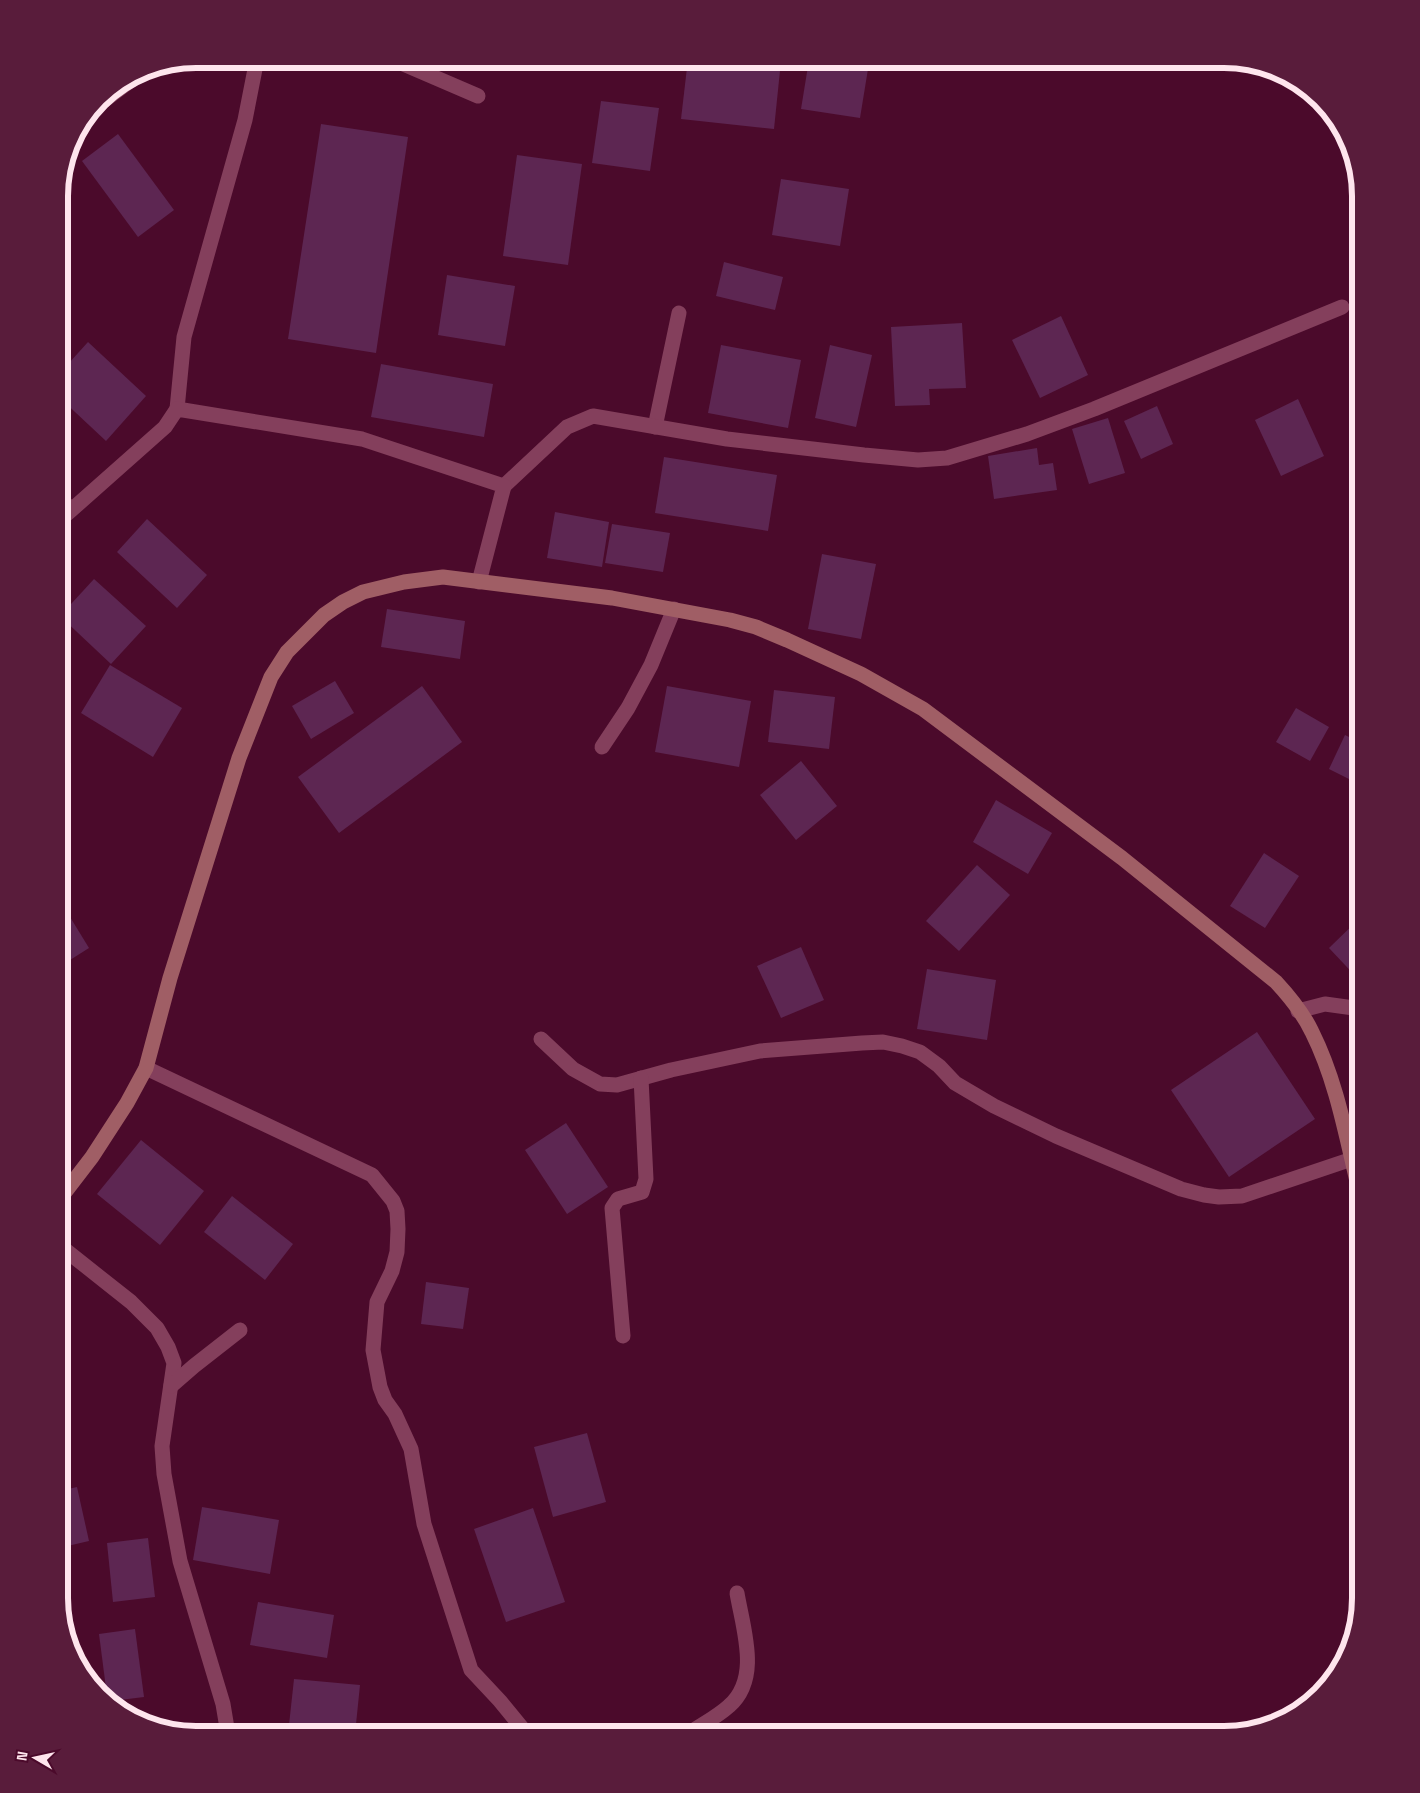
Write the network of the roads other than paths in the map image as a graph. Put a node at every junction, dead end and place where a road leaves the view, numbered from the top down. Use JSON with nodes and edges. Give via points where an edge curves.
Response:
{"nodes":[{"id":1,"x":255,"y":68,"type":"edge"},
{"id":2,"x":413,"y":68,"type":"edge"},
{"id":3,"x":478,"y":96,"type":"dead end"},
{"id":4,"x":1342,"y":307,"type":"dead end"},
{"id":5,"x":679,"y":313,"type":"dead end"},
{"id":6,"x":177,"y":409,"type":"junction"},
{"id":7,"x":655,"y":426,"type":"junction"},
{"id":8,"x":504,"y":486,"type":"junction"},
{"id":9,"x":68,"y":506,"type":"edge"},
{"id":10,"x":71,"y":509,"type":"junction"},
{"id":11,"x":68,"y":512,"type":"edge"},
{"id":12,"x":478,"y":582,"type":"junction"},
{"id":13,"x":674,"y":609,"type":"junction"},
{"id":14,"x":602,"y":747,"type":"dead end"},
{"id":15,"x":1352,"y":1008,"type":"edge"},
{"id":16,"x":1298,"y":1011,"type":"junction"},
{"id":17,"x":541,"y":1038,"type":"dead end"},
{"id":18,"x":146,"y":1068,"type":"junction"},
{"id":19,"x":642,"y":1078,"type":"junction"},
{"id":20,"x":1352,"y":1160,"type":"joint"},
{"id":21,"x":68,"y":1188,"type":"edge"},
{"id":22,"x":68,"y":1252,"type":"edge"},
{"id":23,"x":240,"y":1330,"type":"dead end"},
{"id":24,"x":623,"y":1336,"type":"dead end"},
{"id":25,"x":171,"y":1386,"type":"junction"},
{"id":26,"x":737,"y":1593,"type":"dead end"},
{"id":27,"x":227,"y":1726,"type":"edge"},
{"id":28,"x":520,"y":1726,"type":"edge"},
{"id":29,"x":700,"y":1726,"type":"edge"}],
"edges":[{"from":1,"to":6,"type":"street","via":[[245,120],[184,337]]},
{"from":2,"to":3,"type":"street"},
{"from":4,"to":7,"type":"street","via":[[1094,409],[1027,434],[947,458],[918,460],[864,455],[727,439]]},
{"from":5,"to":7,"type":"street"},
{"from":6,"to":8,"type":"street","via":[[362,439]]},
{"from":6,"to":10,"type":"street","via":[[166,427]]},
{"from":7,"to":8,"type":"street","via":[[594,416],[567,427]]},
{"from":8,"to":12,"type":"street"},
{"from":9,"to":10,"type":"street"},
{"from":10,"to":11,"type":"street"},
{"from":12,"to":13,"type":"street"},
{"from":12,"to":18,"type":"street","via":[[443,578],[404,582],[363,592],[324,616],[287,652],[271,677],[238,758],[170,978]]},
{"from":13,"to":14,"type":"street","via":[[651,665]]},
{"from":13,"to":16,"type":"street","via":[[756,627],[861,674],[923,709],[1073,820],[1210,928],[1276,982]]},
{"from":15,"to":16,"type":"street","via":[[1325,1004]]},
{"from":16,"to":20,"type":"street","via":[[1312,1031],[1333,1084]]},
{"from":17,"to":19,"type":"street","via":[[573,1069],[600,1084],[617,1085]]},
{"from":18,"to":21,"type":"street","via":[[92,1157]]},
{"from":18,"to":28,"type":"street","via":[[372,1175],[393,1201],[397,1211],[396,1252],[392,1271],[377,1302],[374,1350],[380,1386],[411,1449],[424,1524],[471,1670]]},
{"from":19,"to":20,"type":"street","via":[[760,1050],[883,1042],[920,1052],[955,1083],[1056,1136],[1181,1189],[1204,1195],[1242,1196]]},
{"from":19,"to":24,"type":"street","via":[[646,1178],[642,1192],[618,1199],[612,1208]]},
{"from":22,"to":25,"type":"street","via":[[157,1328],[174,1364]]},
{"from":23,"to":25,"type":"street"},
{"from":25,"to":27,"type":"street","via":[[162,1446],[164,1474],[180,1561]]},
{"from":26,"to":29,"type":"street","via":[[748,1664],[742,1689],[730,1705]]}]}
